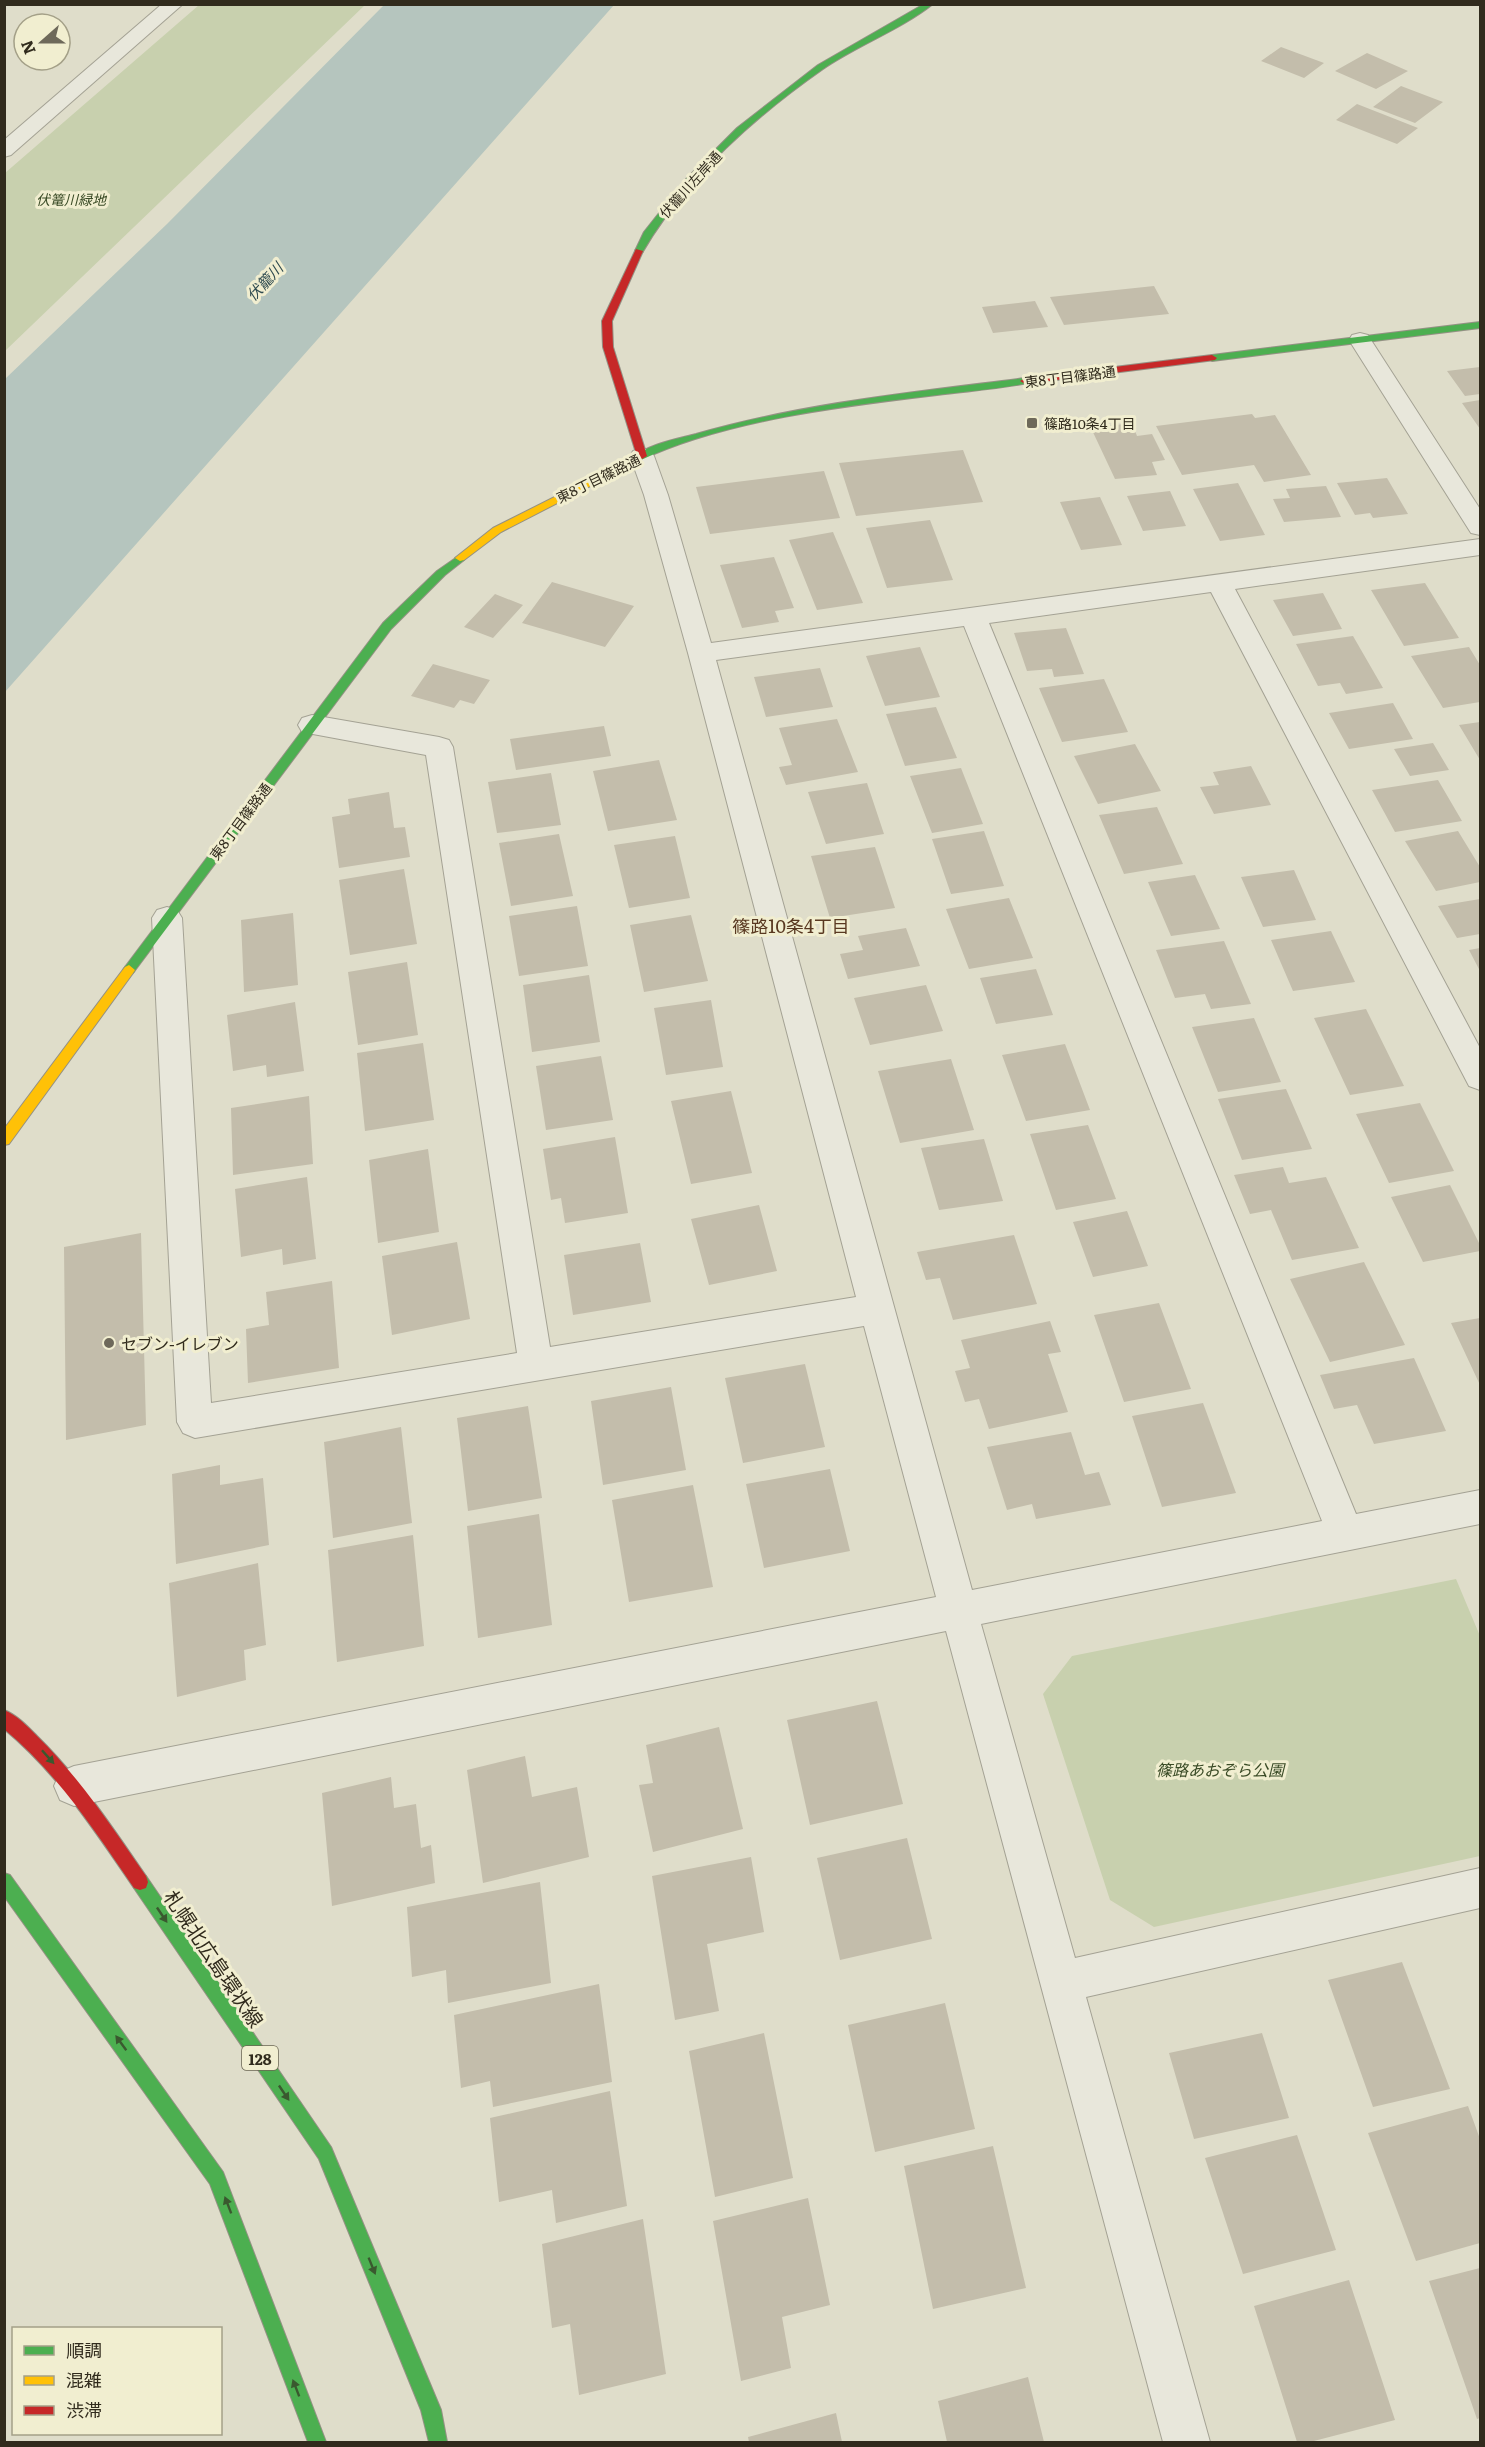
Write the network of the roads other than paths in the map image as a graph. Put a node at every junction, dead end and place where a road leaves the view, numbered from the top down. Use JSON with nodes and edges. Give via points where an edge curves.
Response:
{"nodes":[{"id":1,"x":174,"y":4,"type":"edge"},
{"id":2,"x":930,"y":4,"type":"edge"},
{"id":3,"x":4,"y":151,"type":"edge"},
{"id":4,"x":1480,"y":325,"type":"edge"},
{"id":5,"x":1360,"y":340,"type":"junction"},
{"id":6,"x":642,"y":456,"type":"junction"},
{"id":7,"x":1480,"y":527,"type":"edge"},
{"id":8,"x":1480,"y":547,"type":"edge"},
{"id":9,"x":1219,"y":583,"type":"junction"},
{"id":10,"x":973,"y":616,"type":"junction"},
{"id":11,"x":701,"y":653,"type":"junction"},
{"id":12,"x":312,"y":725,"type":"junction"},
{"id":13,"x":167,"y":918,"type":"junction"},
{"id":14,"x":1480,"y":1077,"type":"edge"},
{"id":15,"x":4,"y":1140,"type":"edge"},
{"id":16,"x":876,"y":1310,"type":"junction"},
{"id":17,"x":536,"y":1366,"type":"junction"},
{"id":18,"x":1480,"y":1508,"type":"edge"},
{"id":19,"x":1346,"y":1534,"type":"junction"},
{"id":20,"x":960,"y":1611,"type":"junction"},
{"id":21,"x":4,"y":1718,"type":"edge"},
{"id":22,"x":74,"y":1786,"type":"junction"},
{"id":23,"x":4,"y":1881,"type":"edge"},
{"id":24,"x":1480,"y":1889,"type":"edge"},
{"id":25,"x":1062,"y":1982,"type":"junction"},
{"id":26,"x":317,"y":2442,"type":"edge"},
{"id":27,"x":438,"y":2442,"type":"edge"},
{"id":28,"x":1187,"y":2442,"type":"edge"}],
"edges":[{"from":1,"to":3,"type":"street"},
{"from":2,"to":6,"type":"main road","name":"伏籠川左岸通","via":[[821,67],[740,130],[689,181],[647,234],[607,321],[608,347]]},
{"from":4,"to":5,"type":"main road","name":"東8丁目篠路通"},
{"from":5,"to":6,"type":"main road","name":"東8丁目篠路通","via":[[771,416]]},
{"from":5,"to":7,"type":"street"},
{"from":6,"to":11,"type":"street"},
{"from":6,"to":12,"type":"main road","name":"東8丁目篠路通","via":[[497,530],[441,573],[387,626]]},
{"from":8,"to":9,"type":"street"},
{"from":9,"to":10,"type":"street"},
{"from":9,"to":14,"type":"street"},
{"from":10,"to":11,"type":"street"},
{"from":10,"to":19,"type":"street"},
{"from":11,"to":16,"type":"street"},
{"from":12,"to":13,"type":"main road","name":"東8丁目篠路通"},
{"from":12,"to":17,"type":"street","via":[[439,747]]},
{"from":13,"to":15,"type":"main road","name":"東8丁目篠路通"},
{"from":13,"to":17,"type":"street","via":[[195,1422]]},
{"from":16,"to":17,"type":"street"},
{"from":16,"to":20,"type":"street"},
{"from":18,"to":19,"type":"street"},
{"from":19,"to":20,"type":"street"},
{"from":20,"to":22,"type":"street"},
{"from":20,"to":25,"type":"street"},
{"from":21,"to":22,"type":"main road","name":"札幌北広島環状線","number":"128","one_way":true,"via":[[32,1740]]},
{"from":22,"to":27,"type":"main road","name":"札幌北広島環状線","number":"128","one_way":true,"via":[[326,2153],[431,2410]]},
{"from":26,"to":23,"type":"main road","one_way":true,"via":[[217,2178]]},
{"from":24,"to":25,"type":"street"},
{"from":25,"to":28,"type":"street"}]}
